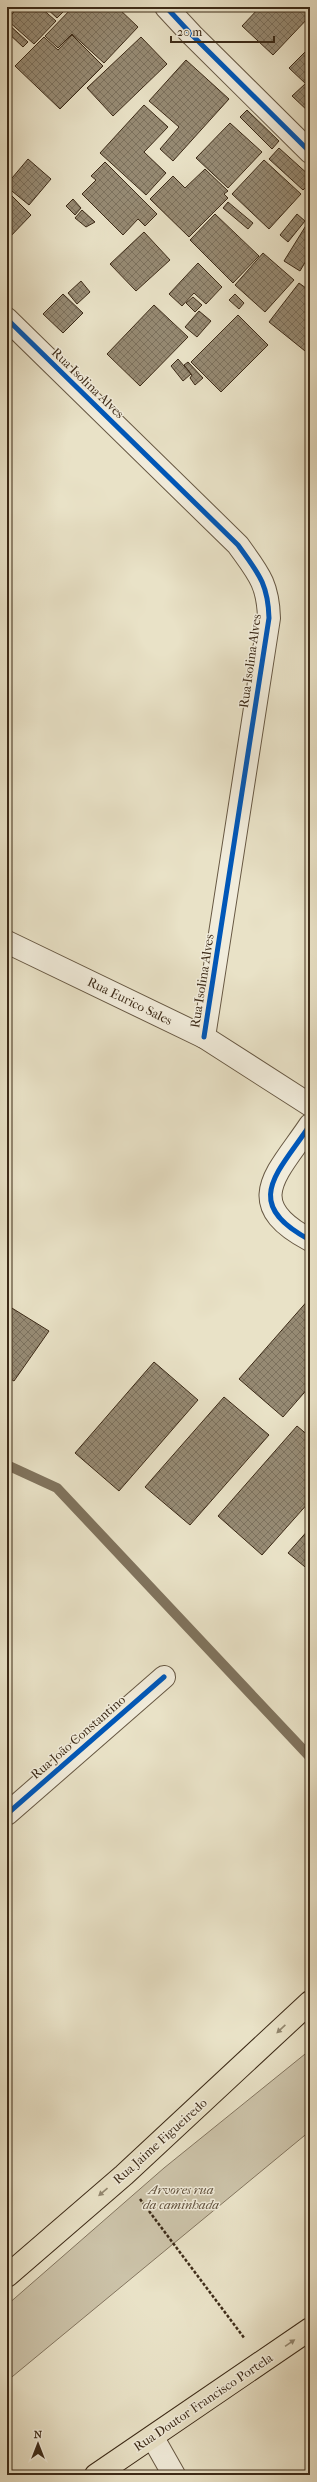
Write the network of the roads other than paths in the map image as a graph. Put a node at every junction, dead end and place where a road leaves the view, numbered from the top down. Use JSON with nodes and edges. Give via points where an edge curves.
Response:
{"nodes":[{"id":1,"x":166,"y":7,"type":"edge"},
{"id":2,"x":310,"y":152,"type":"edge"},
{"id":3,"x":7,"y":319,"type":"edge"},
{"id":4,"x":7,"y":942,"type":"edge"},
{"id":5,"x":204,"y":1037,"type":"junction"},
{"id":6,"x":310,"y":1106,"type":"edge"},
{"id":7,"x":310,"y":1125,"type":"edge"},
{"id":8,"x":310,"y":1240,"type":"edge"},
{"id":9,"x":164,"y":1677,"type":"dead end"},
{"id":10,"x":7,"y":1814,"type":"edge"},
{"id":11,"x":310,"y":2002,"type":"edge"},
{"id":12,"x":7,"y":2276,"type":"edge"},
{"id":13,"x":310,"y":2329,"type":"edge"},
{"id":14,"x":153,"y":2438,"type":"junction"},
{"id":15,"x":96,"y":2475,"type":"edge"},
{"id":16,"x":174,"y":2475,"type":"edge"}],
"edges":[{"from":1,"to":2,"type":"street"},
{"from":3,"to":5,"type":"street","name":"Rua Isolina Alves","via":[[238,545],[257,570],[268,595],[269,618]]},
{"from":4,"to":5,"type":"street","name":"Rua Eurico Sales"},
{"from":5,"to":6,"type":"street","name":"Rua Eurico Sales"},
{"from":7,"to":8,"type":"street","via":[[272,1181],[269,1198],[275,1214],[289,1229]]},
{"from":9,"to":10,"type":"street","name":"Rua João Constantino"},
{"from":11,"to":12,"type":"main road","name":"Rua Jaime Figueiredo","one_way":true,"via":[[124,2175]]},
{"from":14,"to":13,"type":"main road","name":"Rua Doutor Francisco Portela","one_way":true},
{"from":14,"to":15,"type":"main road","name":"Rua Doutor Francisco Portela"},
{"from":14,"to":16,"type":"street"}]}
